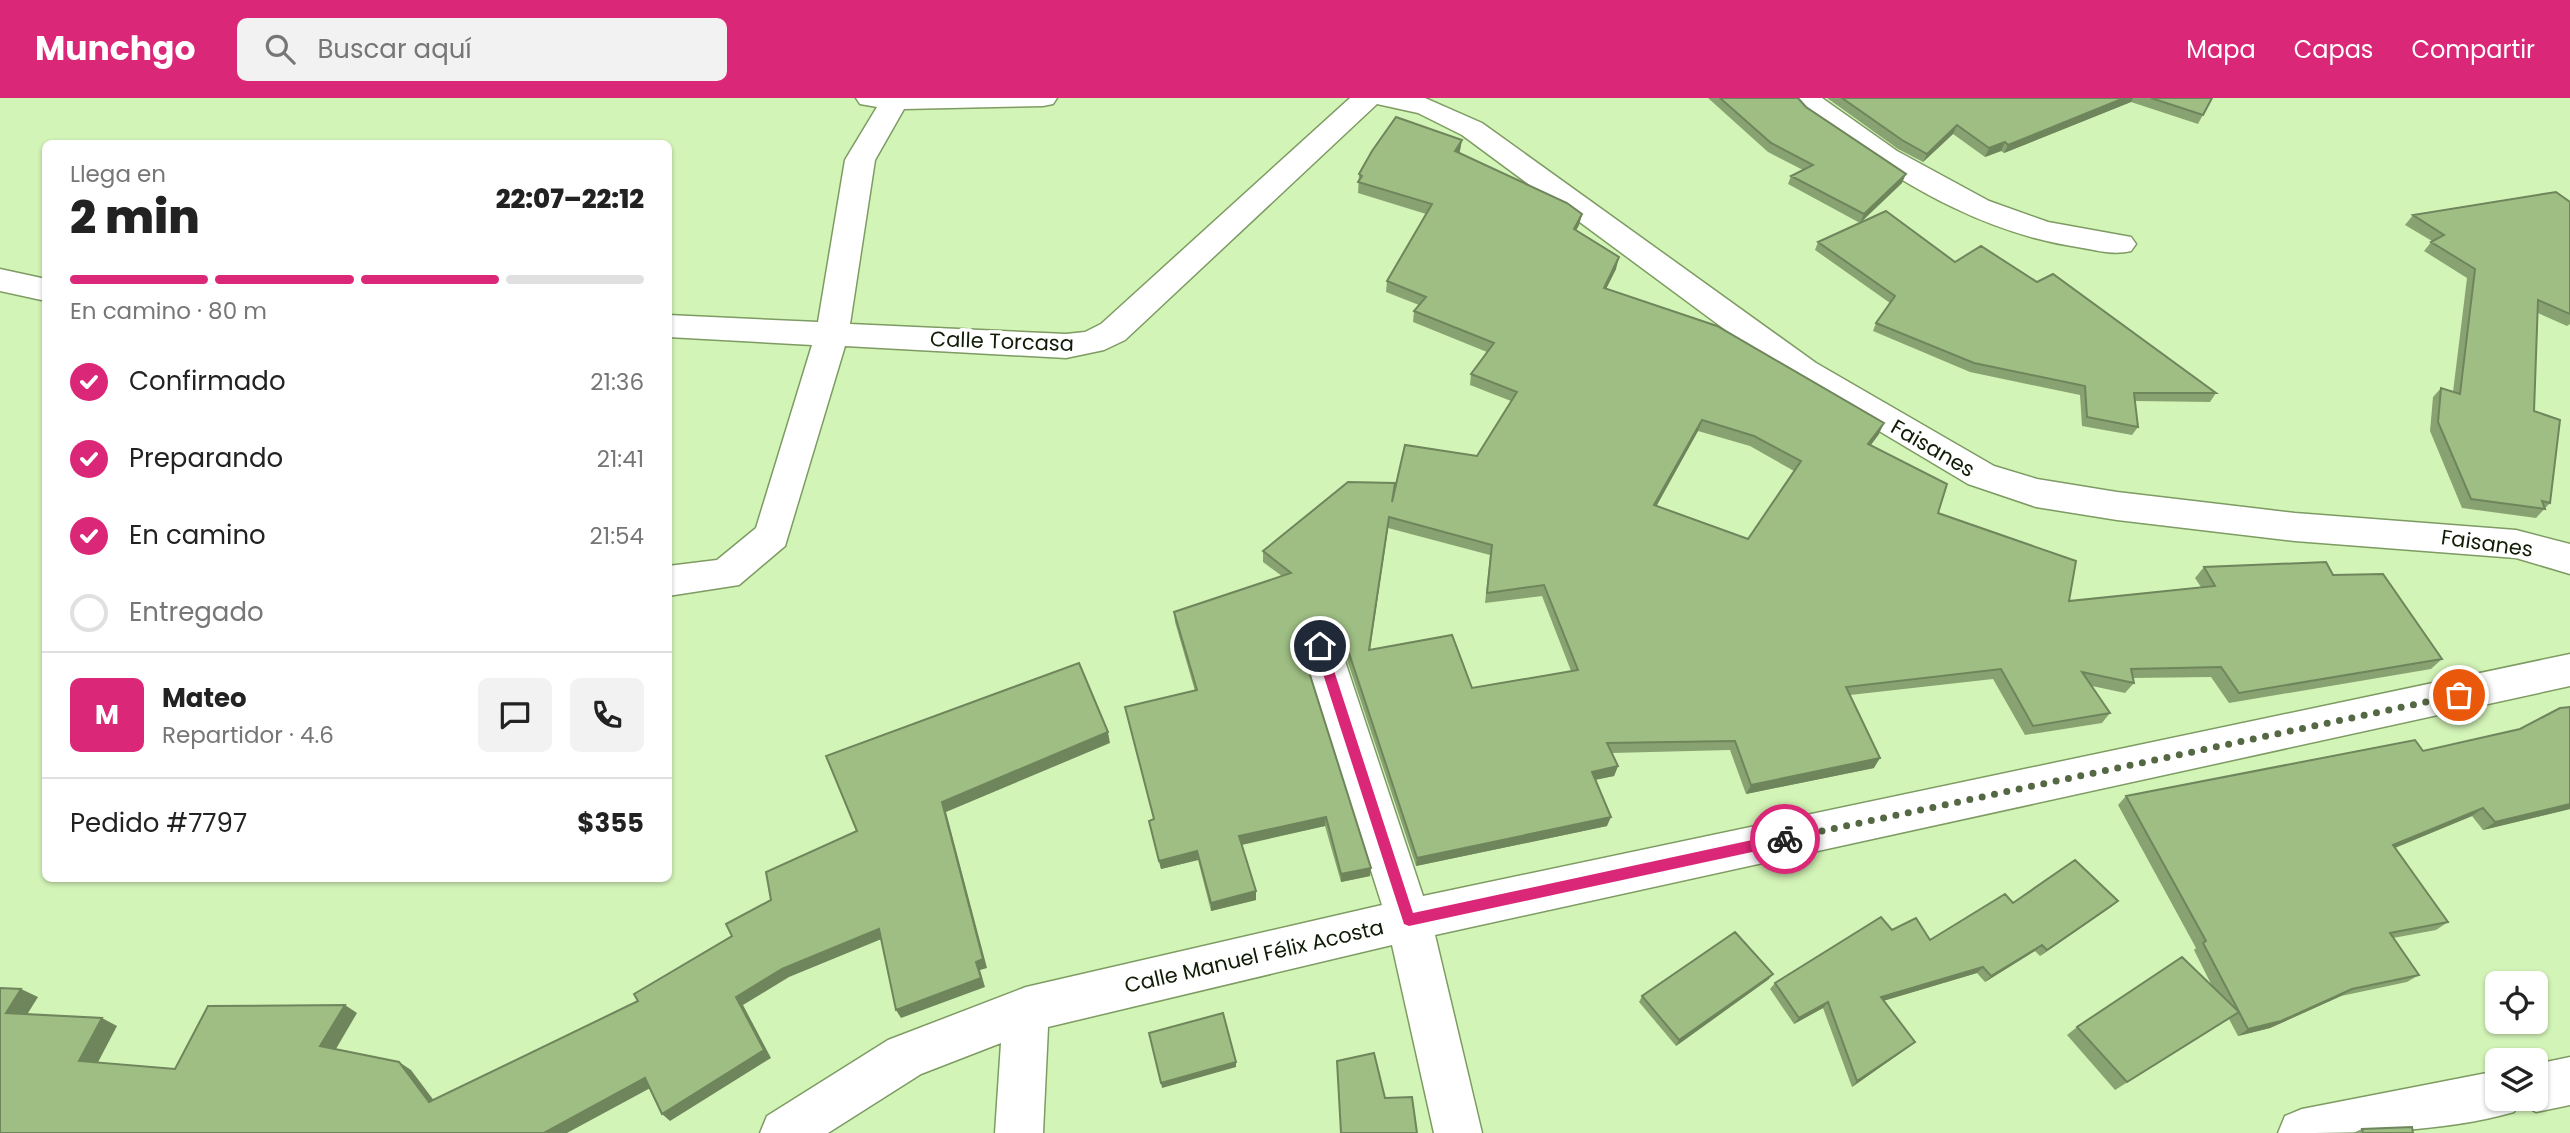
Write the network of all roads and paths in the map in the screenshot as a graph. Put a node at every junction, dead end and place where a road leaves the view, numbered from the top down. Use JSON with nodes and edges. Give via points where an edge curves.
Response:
{"nodes":[{"id":1,"x":1043,"y":98,"type":"edge"},
{"id":2,"x":1367,"y":98,"type":"edge"},
{"id":3,"x":1387,"y":98,"type":"edge"},
{"id":4,"x":1804,"y":98,"type":"edge"},
{"id":5,"x":883,"y":100,"type":"edge"},
{"id":6,"x":2120,"y":244,"type":"dead end"},
{"id":7,"x":0,"y":280,"type":"edge"},
{"id":8,"x":42,"y":289,"type":"edge"},
{"id":9,"x":672,"y":326,"type":"edge"},
{"id":10,"x":832,"y":334,"type":"junction"},
{"id":11,"x":2570,"y":559,"type":"edge"},
{"id":12,"x":672,"y":581,"type":"edge"},
{"id":13,"x":1320,"y":646,"type":"dead end"},
{"id":14,"x":2570,"y":670,"type":"edge"},
{"id":15,"x":1409,"y":920,"type":"junction"},
{"id":16,"x":1026,"y":1010,"type":"junction"},
{"id":17,"x":2570,"y":1082,"type":"edge"},
{"id":18,"x":2548,"y":1086,"type":"edge"},
{"id":19,"x":2485,"y":1098,"type":"edge"},
{"id":20,"x":784,"y":1133,"type":"edge"},
{"id":21,"x":1019,"y":1133,"type":"edge"},
{"id":22,"x":1458,"y":1133,"type":"edge"},
{"id":23,"x":2302,"y":1133,"type":"edge"}],
"edges":[{"from":1,"to":5,"type":"street"},
{"from":2,"to":10,"type":"street","name":"Calle Torcasa","via":[[1113,332],[1092,342],[1066,346]]},
{"from":3,"to":11,"type":"street","name":"Faisanes","via":[[1427,107],[1472,129],[1804,371],[1981,475],[2036,494],[2117,506],[2295,527],[2516,544]]},
{"from":4,"to":6,"type":"street","via":[[1900,166],[1985,211],[2041,230]]},
{"from":5,"to":10,"type":"street","via":[[860,160]]},
{"from":7,"to":8,"type":"street"},
{"from":9,"to":10,"type":"street","name":"Calle Torcasa"},
{"from":10,"to":12,"type":"street","via":[[772,536],[726,574]]},
{"from":13,"to":15,"type":"street"},
{"from":14,"to":15,"type":"street","name":"Calle Manuel Félix Acosta"},
{"from":15,"to":16,"type":"street","name":"Calle Manuel Félix Acosta"},
{"from":15,"to":22,"type":"street"},
{"from":16,"to":20,"type":"street","name":"Calle Manuel Félix Acosta","via":[[905,1057]]},
{"from":16,"to":21,"type":"street"},
{"from":17,"to":18,"type":"street"},
{"from":19,"to":23,"type":"street"}]}
